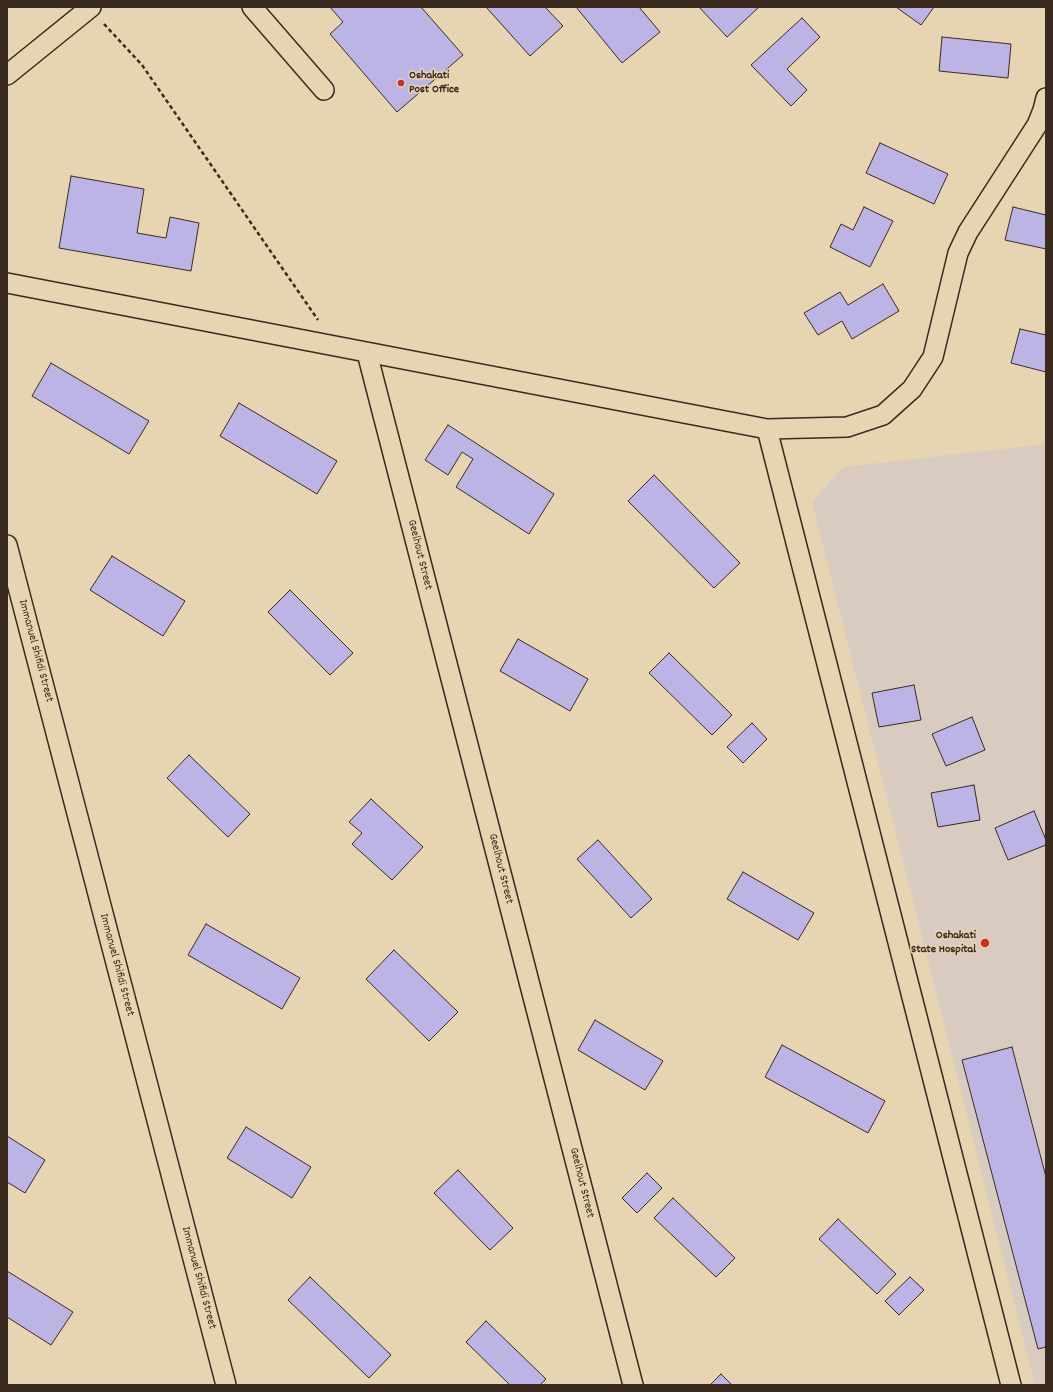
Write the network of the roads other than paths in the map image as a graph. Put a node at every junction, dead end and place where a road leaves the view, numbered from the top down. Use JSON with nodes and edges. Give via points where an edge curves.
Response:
{"nodes":[{"id":1,"x":252,"y":7,"type":"edge"},
{"id":2,"x":90,"y":8,"type":"edge"},
{"id":3,"x":7,"y":75,"type":"edge"},
{"id":4,"x":324,"y":90,"type":"dead end"},
{"id":5,"x":1046,"y":98,"type":"edge"},
{"id":6,"x":7,"y":283,"type":"edge"},
{"id":7,"x":367,"y":353,"type":"junction"},
{"id":8,"x":767,"y":429,"type":"junction"},
{"id":9,"x":7,"y":545,"type":"edge"},
{"id":10,"x":226,"y":1385,"type":"edge"},
{"id":11,"x":633,"y":1385,"type":"edge"},
{"id":12,"x":1011,"y":1385,"type":"edge"}],
"edges":[{"from":1,"to":4,"type":"street"},
{"from":2,"to":3,"type":"street"},
{"from":5,"to":8,"type":"street","via":[[1037,125],[968,232],[958,253],[933,357],[912,390],[883,414],[847,427]]},
{"from":6,"to":7,"type":"street"},
{"from":7,"to":8,"type":"street"},
{"from":7,"to":11,"type":"street","name":"Geelhout Street"},
{"from":8,"to":12,"type":"street"},
{"from":9,"to":10,"type":"street","name":"Immanuel Shifidi Street"}]}
